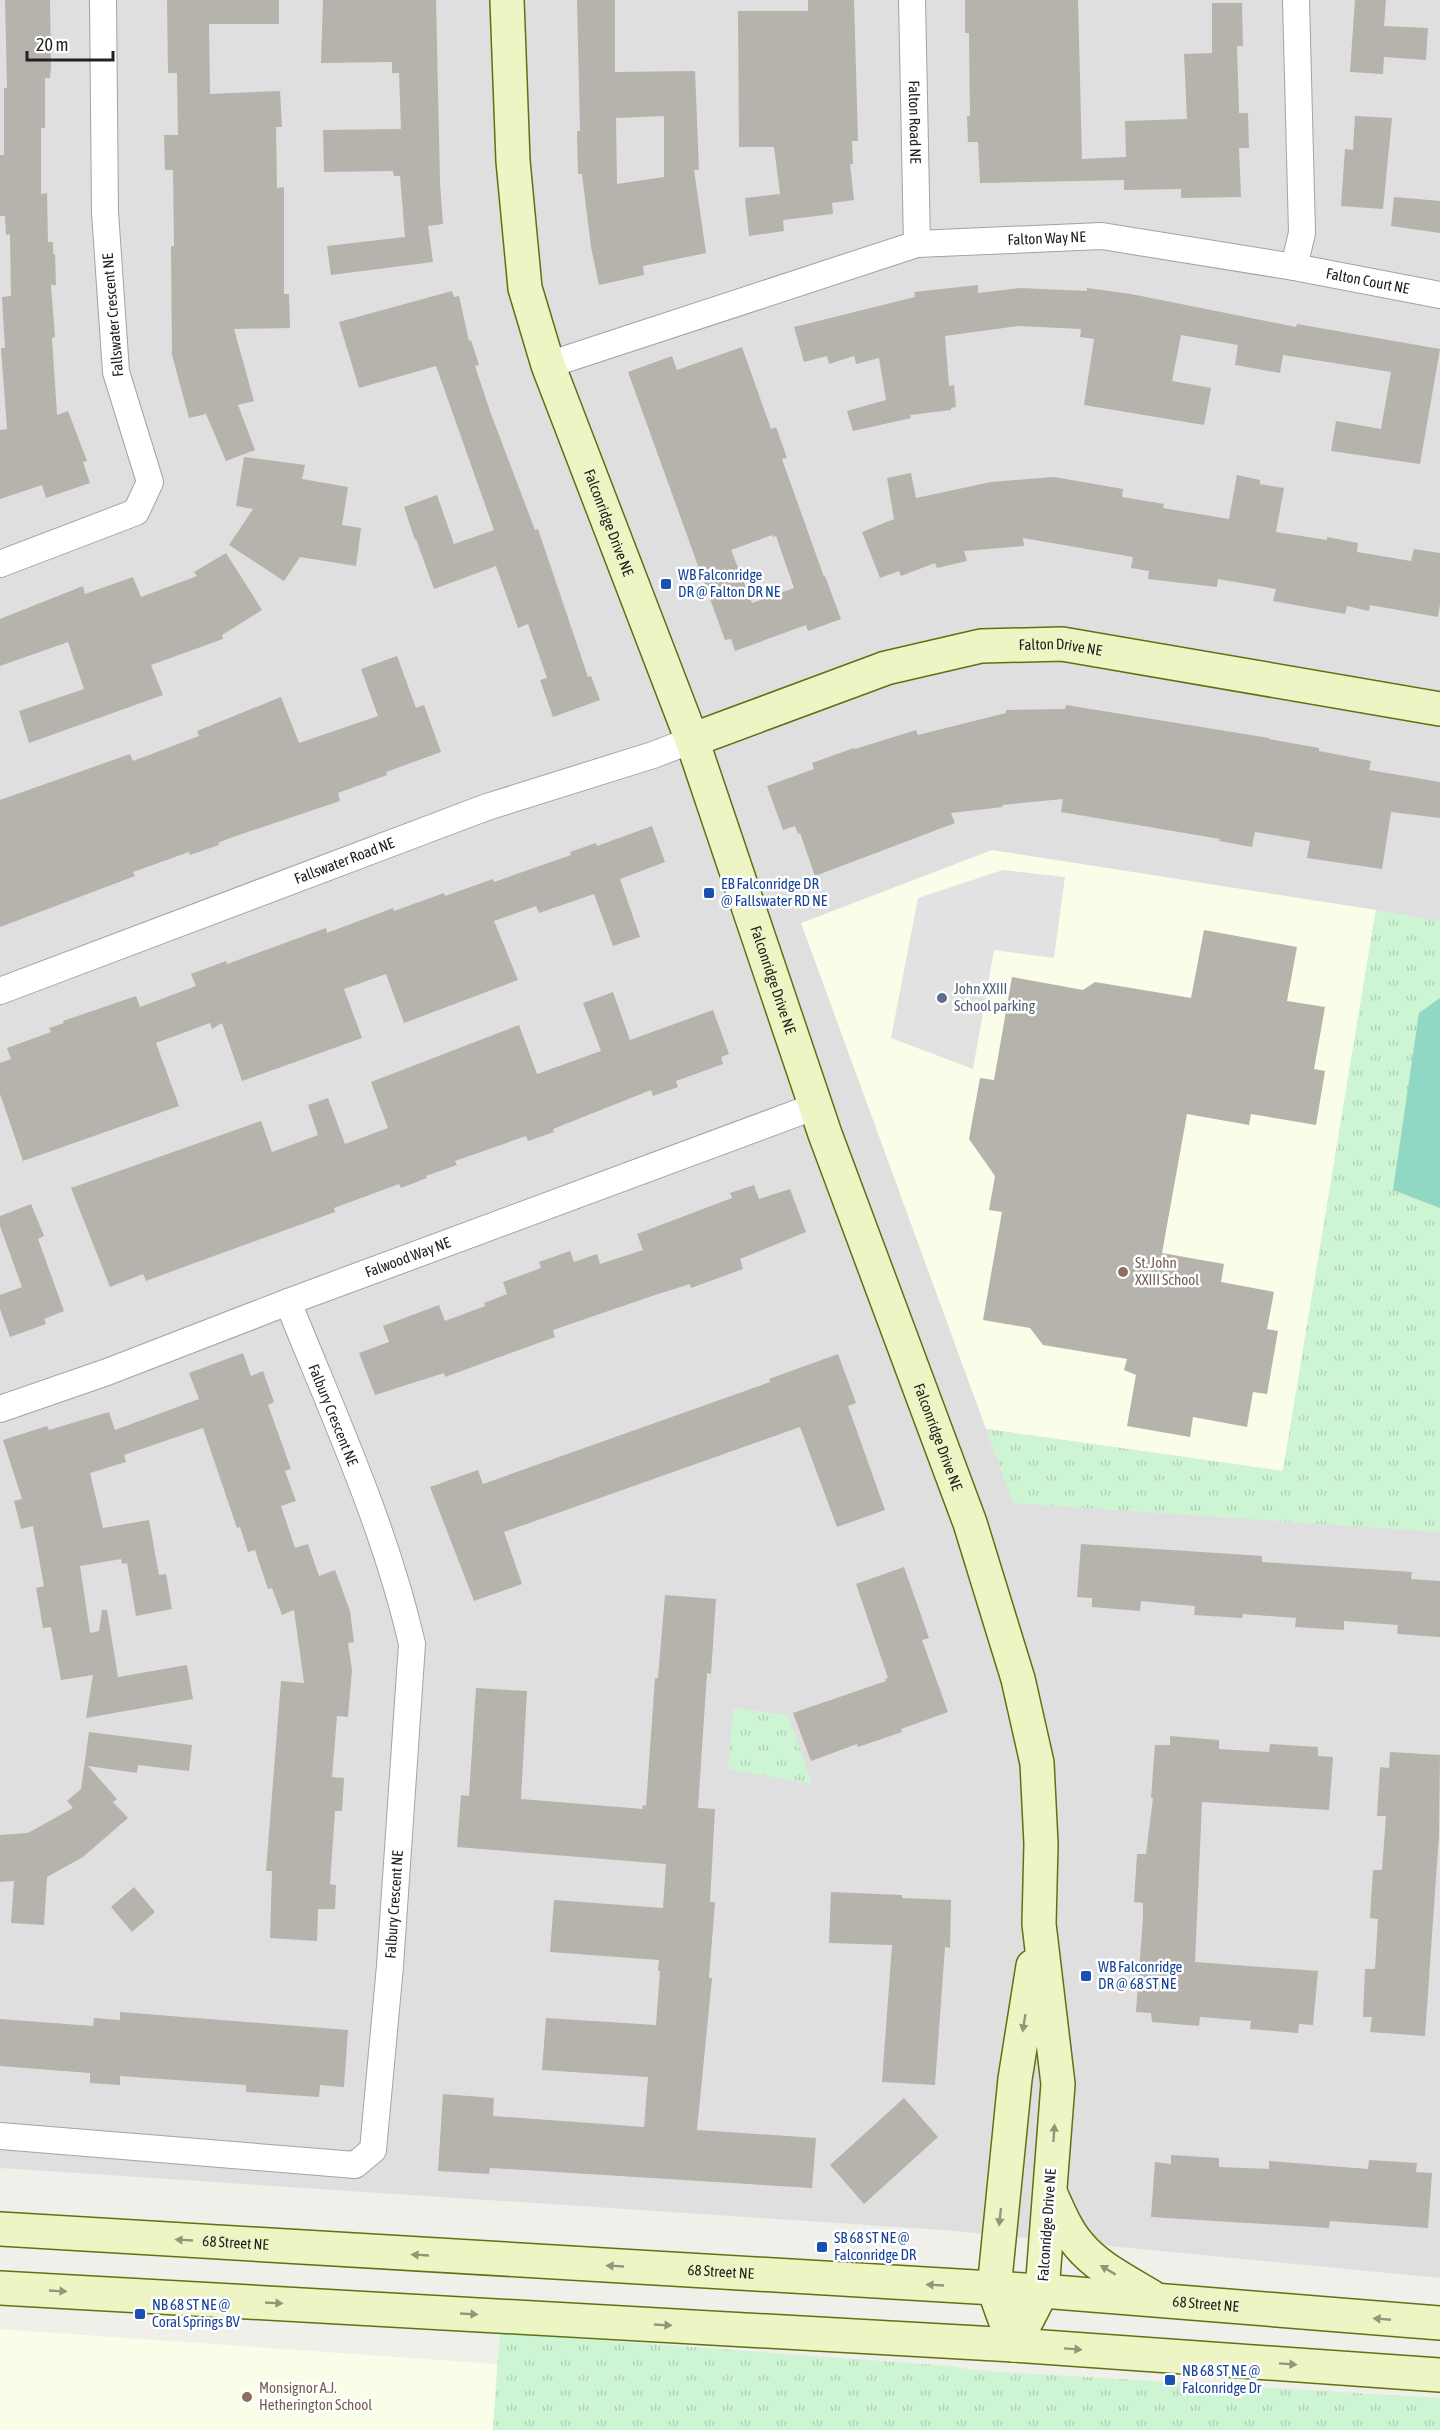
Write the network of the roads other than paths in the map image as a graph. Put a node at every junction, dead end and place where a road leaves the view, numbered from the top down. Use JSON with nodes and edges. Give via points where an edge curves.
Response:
{"nodes":[{"id":1,"x":104,"y":0,"type":"edge"},
{"id":2,"x":507,"y":0,"type":"edge"},
{"id":3,"x":912,"y":0,"type":"edge"},
{"id":4,"x":1296,"y":0,"type":"edge"},
{"id":5,"x":917,"y":244,"type":"junction"},
{"id":6,"x":1294,"y":267,"type":"junction"},
{"id":7,"x":1440,"y":295,"type":"edge"},
{"id":8,"x":548,"y":365,"type":"junction"},
{"id":9,"x":0,"y":564,"type":"edge"},
{"id":10,"x":1440,"y":709,"type":"edge"},
{"id":11,"x":692,"y":740,"type":"junction"},
{"id":12,"x":0,"y":991,"type":"edge"},
{"id":13,"x":816,"y":1106,"type":"junction"},
{"id":14,"x":288,"y":1302,"type":"junction"},
{"id":15,"x":0,"y":1409,"type":"edge"},
{"id":16,"x":1039,"y":1924,"type":"junction"},
{"id":17,"x":0,"y":2136,"type":"edge"},
{"id":18,"x":1050,"y":2192,"type":"junction"},
{"id":19,"x":0,"y":2229,"type":"edge"},
{"id":20,"x":0,"y":2288,"type":"edge"},
{"id":21,"x":994,"y":2289,"type":"junction"},
{"id":22,"x":1042,"y":2291,"type":"junction"},
{"id":23,"x":1158,"y":2301,"type":"junction"},
{"id":24,"x":1440,"y":2323,"type":"edge"},
{"id":25,"x":1014,"y":2345,"type":"junction"},
{"id":26,"x":1440,"y":2375,"type":"edge"}],
"edges":[{"from":1,"to":9,"type":"street","name":"Fallswater Crescent NE","via":[[105,212],[116,372],[150,482],[136,512]]},
{"from":2,"to":8,"type":"street","name":"Falconridge Drive NE","via":[[513,161],[525,288]]},
{"from":3,"to":5,"type":"street","name":"Falton Road NE"},
{"from":4,"to":6,"type":"street","via":[[1302,233]]},
{"from":5,"to":6,"type":"street","name":"Falton Way NE","via":[[1102,236]]},
{"from":5,"to":8,"type":"street","name":"Falton Way NE"},
{"from":6,"to":7,"type":"street","name":"Falton Court NE"},
{"from":8,"to":11,"type":"street","name":"Falconridge Drive NE"},
{"from":10,"to":11,"type":"street","name":"Falton Drive NE","via":[[1062,644],[981,646],[886,668]]},
{"from":11,"to":12,"type":"street","name":"Fallswater Road NE","via":[[487,807]]},
{"from":11,"to":13,"type":"street","name":"Falconridge Drive NE"},
{"from":13,"to":14,"type":"street","name":"Falwood Way NE"},
{"from":13,"to":16,"type":"street","name":"Falconridge Drive NE","via":[[970,1523],[1018,1678],[1036,1763],[1041,1844]]},
{"from":14,"to":15,"type":"street","name":"Falwood Way NE"},
{"from":14,"to":17,"type":"street","name":"Falbury Crescent NE","via":[[400,1593],[412,1644],[373,2150],[355,2165]]},
{"from":18,"to":16,"type":"street","name":"Falconridge Drive NE","one_way":true,"via":[[1058,2084]]},
{"from":16,"to":21,"type":"street","name":"Falconridge Drive NE","one_way":true,"via":[[1015,2079]]},
{"from":18,"to":22,"type":"street","name":"Falconridge Drive NE"},
{"from":23,"to":18,"type":"street","one_way":true,"via":[[1099,2265],[1078,2245]]},
{"from":21,"to":19,"type":"street","name":"68 Street NE","one_way":true},
{"from":20,"to":25,"type":"street","one_way":true},
{"from":21,"to":22,"type":"street","name":"68 Street NE"},
{"from":21,"to":25,"type":"street","name":"Falconridge Drive NE"},
{"from":22,"to":23,"type":"street","name":"68 Street NE"},
{"from":22,"to":25,"type":"street","name":"Falconridge Drive NE"},
{"from":24,"to":23,"type":"street","name":"68 Street NE","one_way":true},
{"from":25,"to":26,"type":"street","one_way":true}]}
